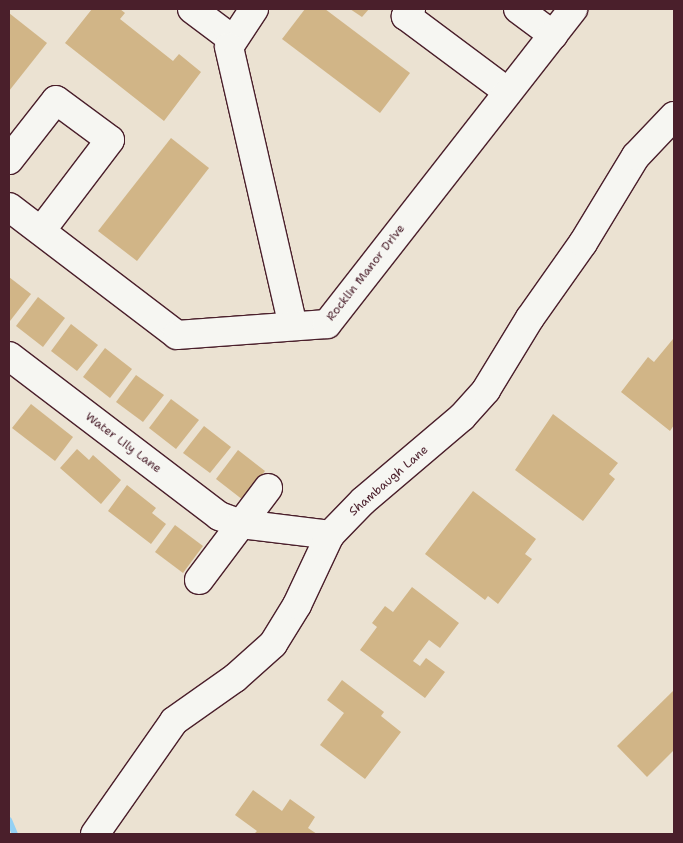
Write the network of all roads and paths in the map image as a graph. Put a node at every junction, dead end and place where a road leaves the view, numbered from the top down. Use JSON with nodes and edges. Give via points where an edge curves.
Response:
{"nodes":[{"id":1,"x":192,"y":9,"type":"edge"},
{"id":2,"x":254,"y":9,"type":"edge"},
{"id":3,"x":411,"y":9,"type":"edge"},
{"id":4,"x":518,"y":9,"type":"edge"},
{"id":5,"x":573,"y":9,"type":"edge"},
{"id":6,"x":553,"y":35,"type":"junction"},
{"id":7,"x":232,"y":39,"type":"junction"},
{"id":8,"x":508,"y":92,"type":"junction"},
{"id":9,"x":674,"y":116,"type":"edge"},
{"id":10,"x":9,"y":160,"type":"edge"},
{"id":11,"x":9,"y":207,"type":"edge"},
{"id":12,"x":41,"y":231,"type":"junction"},
{"id":13,"x":293,"y":326,"type":"junction"},
{"id":14,"x":9,"y":356,"type":"edge"},
{"id":15,"x":268,"y":488,"type":"dead end"},
{"id":16,"x":241,"y":524,"type":"junction"},
{"id":17,"x":330,"y":535,"type":"junction"},
{"id":18,"x":199,"y":580,"type":"dead end"},
{"id":19,"x":95,"y":834,"type":"edge"}],
"edges":[{"from":1,"to":7,"type":"street"},
{"from":2,"to":7,"type":"street"},
{"from":3,"to":8,"type":"street","via":[[406,16]]},
{"from":4,"to":6,"type":"street"},
{"from":5,"to":6,"type":"street","name":"Rocklin Manor Drive"},
{"from":6,"to":8,"type":"street","name":"Rocklin Manor Drive"},
{"from":7,"to":13,"type":"street","via":[[229,48]]},
{"from":8,"to":13,"type":"street","name":"Rocklin Manor Drive","via":[[327,324]]},
{"from":9,"to":17,"type":"street","name":"Shambaugh Lane","via":[[636,156],[584,243],[530,318],[486,390],[462,417],[363,501]]},
{"from":10,"to":12,"type":"street","via":[[56,100],[110,140]]},
{"from":11,"to":12,"type":"street","name":"Rocklin Manor Drive"},
{"from":12,"to":13,"type":"street","name":"Rocklin Manor Drive","via":[[177,334]]},
{"from":14,"to":16,"type":"street","name":"Water Lily Lane","via":[[219,516]]},
{"from":15,"to":16,"type":"street"},
{"from":16,"to":17,"type":"street","name":"Water Lily Lane"},
{"from":16,"to":18,"type":"street"},
{"from":17,"to":19,"type":"street","name":"Shambaugh Lane","via":[[297,605],[273,644],[235,678],[174,721]]}]}
